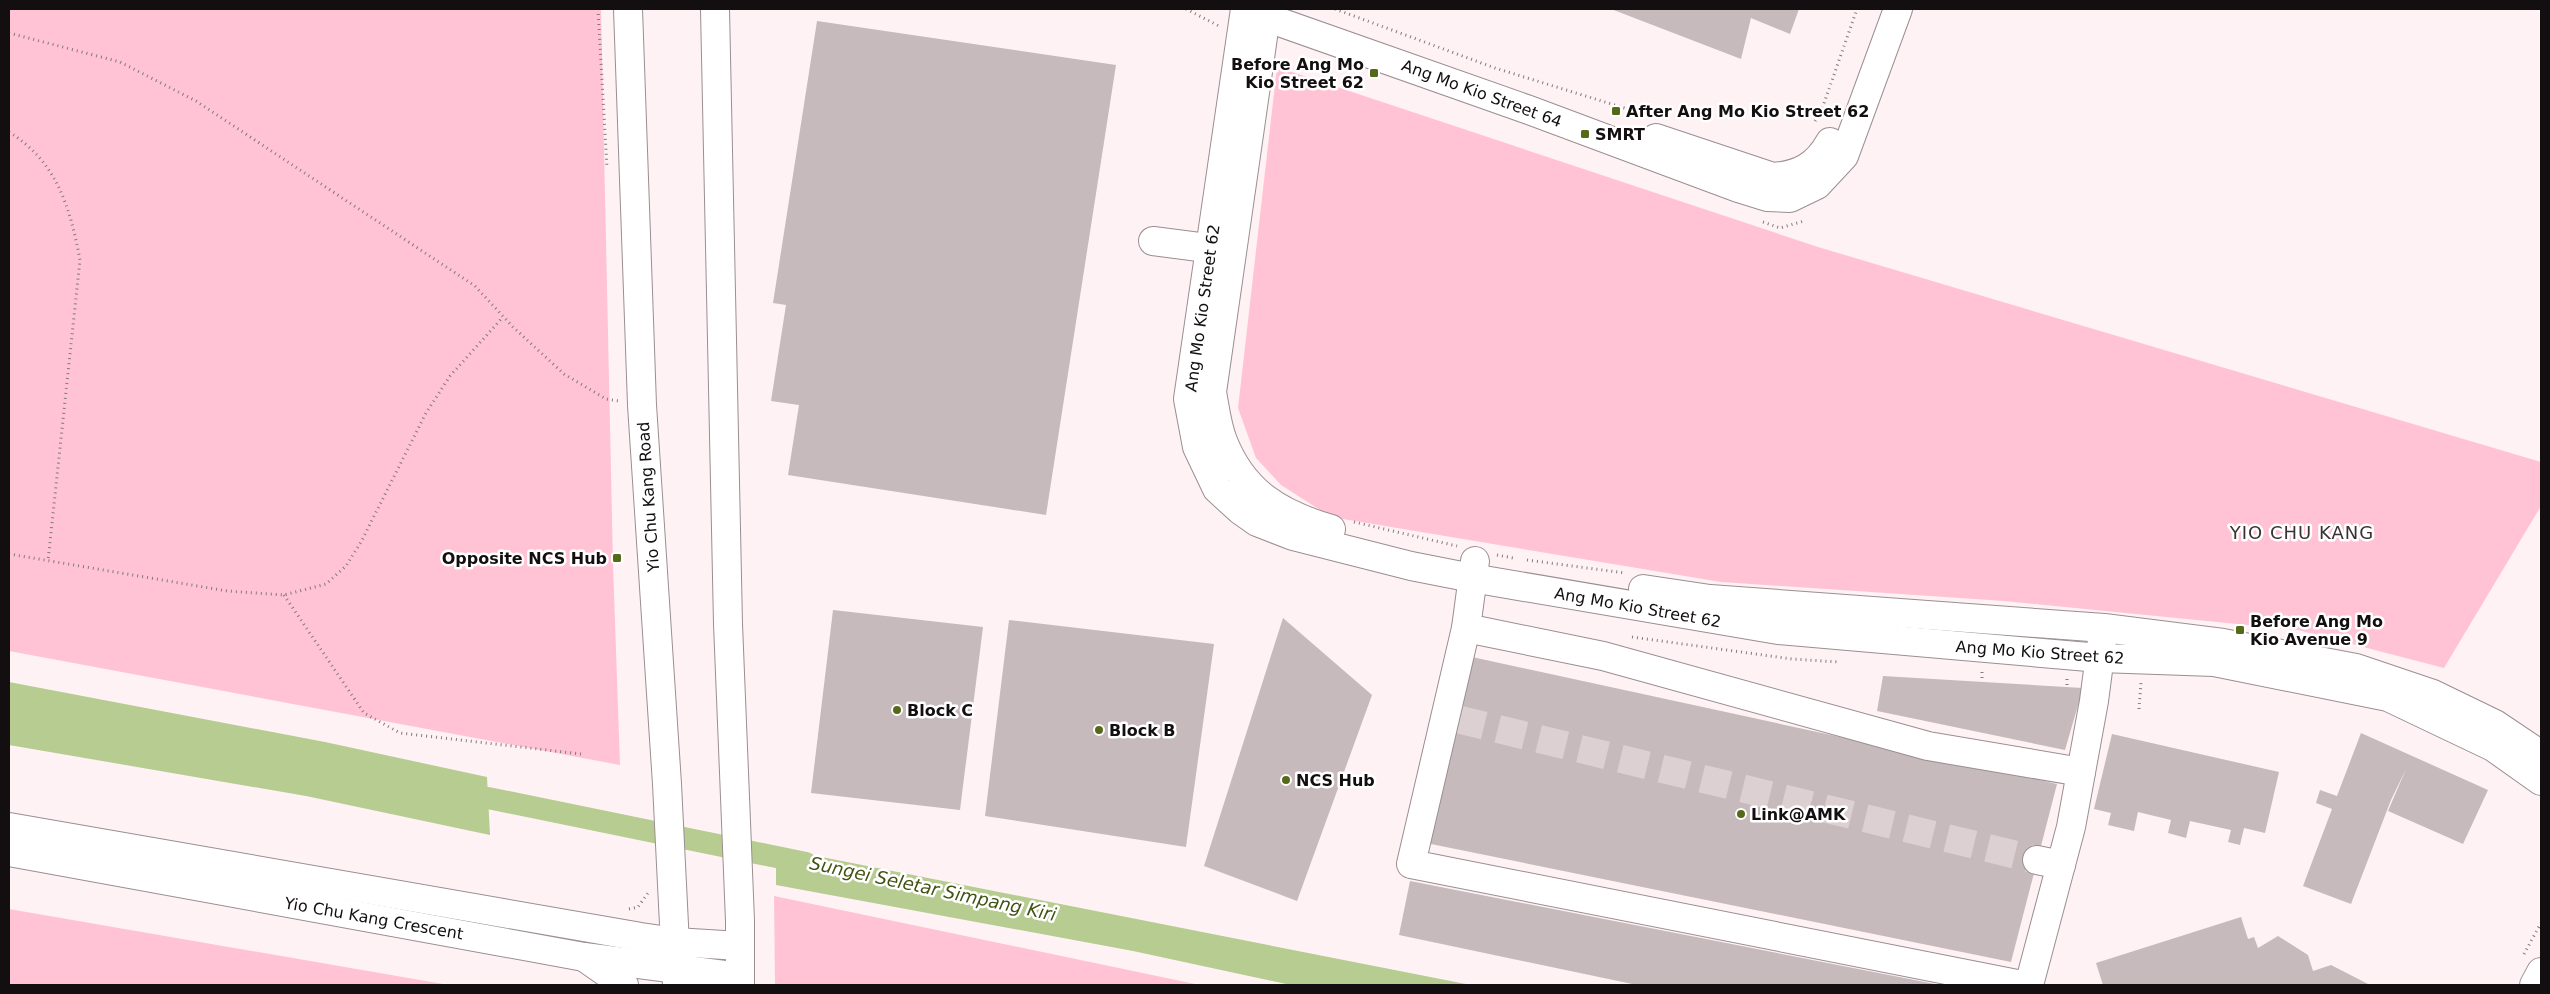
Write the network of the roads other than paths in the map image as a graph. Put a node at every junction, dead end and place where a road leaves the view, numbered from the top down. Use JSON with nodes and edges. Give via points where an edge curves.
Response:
{"nodes":[{"id":1,"x":716,"y":9,"type":"edge"},
{"id":2,"x":1300,"y":9,"type":"edge"},
{"id":3,"x":1877,"y":9,"type":"edge"},
{"id":4,"x":1898,"y":9,"type":"edge"},
{"id":5,"x":1253,"y":10,"type":"edge"},
{"id":6,"x":630,"y":15,"type":"edge"},
{"id":7,"x":1153,"y":242,"type":"dead end"},
{"id":8,"x":1221,"y":250,"type":"junction"},
{"id":9,"x":1475,"y":560,"type":"junction"},
{"id":10,"x":1466,"y":628,"type":"junction"},
{"id":11,"x":2104,"y":628,"type":"junction"},
{"id":12,"x":2099,"y":668,"type":"junction"},
{"id":13,"x":2473,"y":725,"type":"junction"},
{"id":14,"x":2541,"y":755,"type":"edge"},
{"id":15,"x":2081,"y":772,"type":"junction"},
{"id":16,"x":2541,"y":781,"type":"edge"},
{"id":17,"x":9,"y":827,"type":"edge"},
{"id":18,"x":9,"y":852,"type":"edge"},
{"id":19,"x":675,"y":942,"type":"junction"},
{"id":20,"x":740,"y":946,"type":"junction"},
{"id":21,"x":584,"y":958,"type":"junction"},
{"id":22,"x":2541,"y":972,"type":"edge"},
{"id":23,"x":677,"y":977,"type":"edge"},
{"id":24,"x":740,"y":981,"type":"edge"},
{"id":25,"x":624,"y":985,"type":"edge"},
{"id":26,"x":2022,"y":985,"type":"edge"},
{"id":27,"x":2029,"y":985,"type":"edge"},
{"id":28,"x":2534,"y":985,"type":"edge"}],
"edges":[{"from":1,"to":20,"type":"street","via":[[728,614]]},
{"from":2,"to":3,"type":"street","name":"Ang Mo Kio Street 64","via":[[1660,140],[1773,177],[1793,175],[1810,167],[1824,152],[1835,131]]},
{"from":4,"to":5,"type":"street","name":"Ang Mo Kio Street 64","via":[[1844,156],[1817,185],[1790,198],[1766,197],[1738,188]]},
{"from":5,"to":8,"type":"street","name":"Ang Mo Kio Street 62"},
{"from":6,"to":19,"type":"street","name":"Yio Chu Kang Road","via":[[642,405]]},
{"from":7,"to":8,"type":"street"},
{"from":8,"to":9,"type":"street","name":"Ang Mo Kio Street 62","via":[[1188,399],[1197,447],[1216,488],[1257,522],[1296,527],[1412,558]]},
{"from":9,"to":10,"type":"street"},
{"from":9,"to":11,"type":"street","name":"Ang Mo Kio Street 62","via":[[1549,576],[1710,599]]},
{"from":9,"to":12,"type":"street","name":"Ang Mo Kio Street 62","via":[[1778,630]]},
{"from":10,"to":15,"type":"street","via":[[1602,656],[1928,746]]},
{"from":10,"to":26,"type":"street","via":[[1451,717],[1411,864]]},
{"from":11,"to":12,"type":"street"},
{"from":11,"to":13,"type":"street","name":"Ang Mo Kio Street 62","via":[[2223,643],[2356,668],[2434,694]]},
{"from":12,"to":13,"type":"street","name":"Ang Mo Kio Street 62","via":[[2214,662],[2388,697]]},
{"from":12,"to":15,"type":"street"},
{"from":13,"to":14,"type":"street","name":"Ang Mo Kio Street 62","via":[[2517,737]]},
{"from":13,"to":16,"type":"street","name":"Ang Mo Kio Street 62","via":[[2494,746]]},
{"from":15,"to":27,"type":"street","via":[[2071,827],[2049,862]]},
{"from":17,"to":19,"type":"street","name":"Yio Chu Kang Crescent"},
{"from":18,"to":21,"type":"street","name":"Yio Chu Kang Crescent"},
{"from":19,"to":20,"type":"street","name":"Yio Chu Kang Crescent"},
{"from":19,"to":23,"type":"street","name":"Yio Chu Kang Road"},
{"from":20,"to":24,"type":"street"},
{"from":21,"to":23,"type":"street","name":"Yio Chu Kang Crescent"},
{"from":21,"to":25,"type":"street"},
{"from":22,"to":28,"type":"street"},
{"from":23,"to":24,"type":"street","name":"Yio Chu Kang Crescent"}]}
